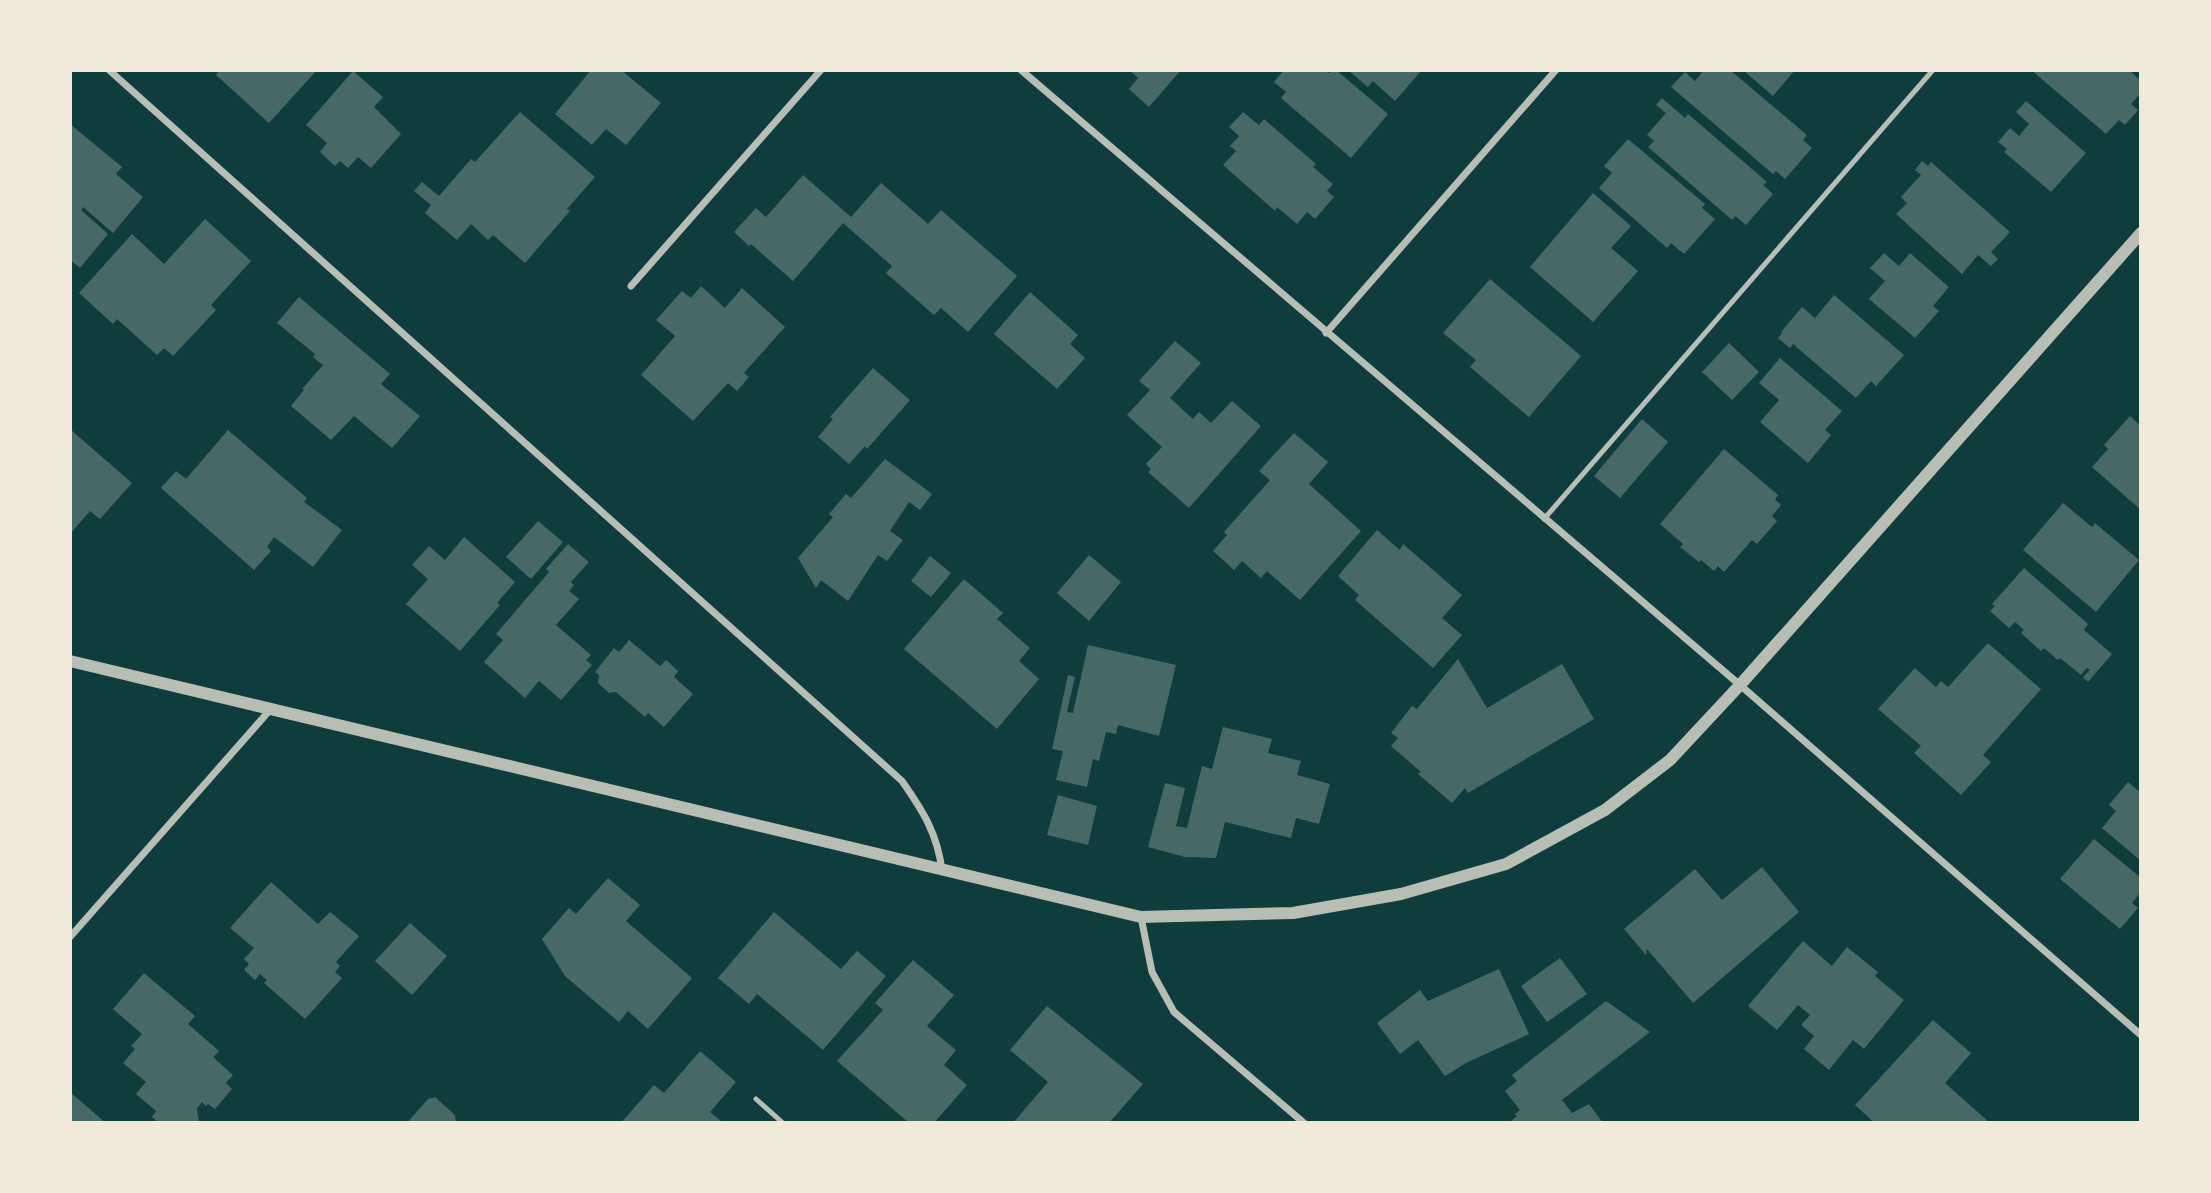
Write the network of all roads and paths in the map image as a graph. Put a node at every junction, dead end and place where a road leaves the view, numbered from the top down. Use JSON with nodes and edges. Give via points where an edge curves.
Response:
{"nodes":[{"id":1,"x":109,"y":70,"type":"edge"},
{"id":2,"x":821,"y":70,"type":"edge"},
{"id":3,"x":1021,"y":70,"type":"edge"},
{"id":4,"x":1556,"y":70,"type":"edge"},
{"id":5,"x":1933,"y":70,"type":"edge"},
{"id":6,"x":2141,"y":233,"type":"edge"},
{"id":7,"x":631,"y":286,"type":"dead end"},
{"id":8,"x":1326,"y":333,"type":"junction"},
{"id":9,"x":1544,"y":519,"type":"junction"},
{"id":10,"x":70,"y":661,"type":"edge"},
{"id":11,"x":1740,"y":685,"type":"junction"},
{"id":12,"x":270,"y":710,"type":"junction"},
{"id":13,"x":942,"y":870,"type":"junction"},
{"id":14,"x":1142,"y":917,"type":"junction"},
{"id":15,"x":70,"y":937,"type":"edge"},
{"id":16,"x":2141,"y":1035,"type":"edge"},
{"id":17,"x":756,"y":1099,"type":"dead end"},
{"id":18,"x":783,"y":1123,"type":"edge"},
{"id":19,"x":1304,"y":1123,"type":"edge"}],
"edges":[{"from":1,"to":13,"type":"street","via":[[902,781],[928,818]]},
{"from":2,"to":7,"type":"street"},
{"from":3,"to":8,"type":"street"},
{"from":4,"to":8,"type":"street"},
{"from":5,"to":9,"type":"lane"},
{"from":6,"to":11,"type":"street"},
{"from":8,"to":9,"type":"street"},
{"from":9,"to":11,"type":"street"},
{"from":10,"to":12,"type":"street"},
{"from":11,"to":14,"type":"street","via":[[1670,760],[1605,810],[1506,864],[1401,894],[1293,913]]},
{"from":11,"to":16,"type":"street"},
{"from":12,"to":13,"type":"street"},
{"from":12,"to":15,"type":"street"},
{"from":13,"to":14,"type":"street"},
{"from":14,"to":19,"type":"street","via":[[1152,972],[1174,1012]]},
{"from":17,"to":18,"type":"lane"}]}
